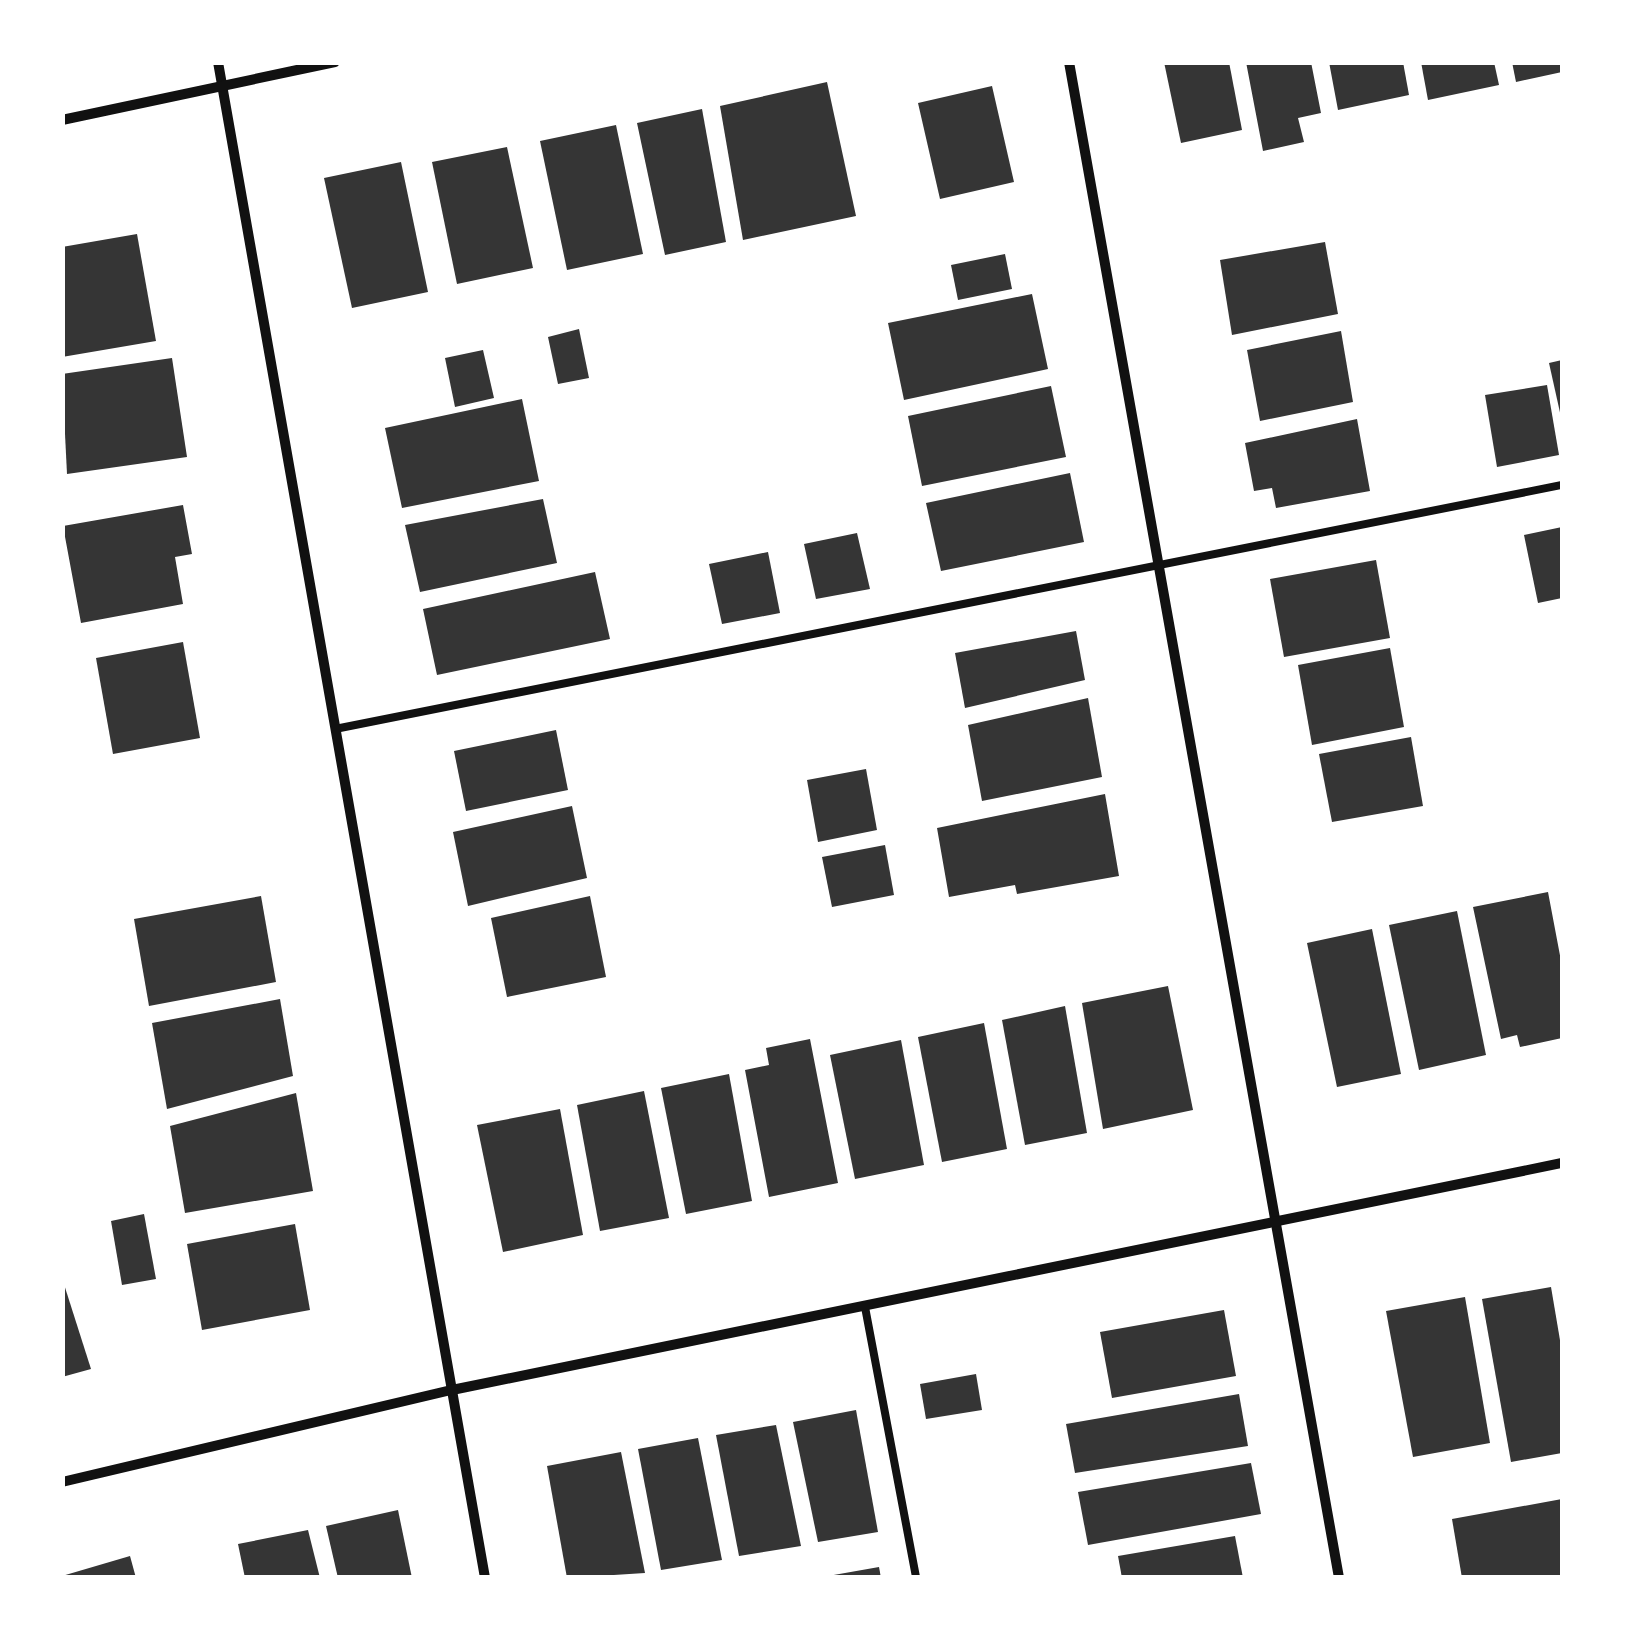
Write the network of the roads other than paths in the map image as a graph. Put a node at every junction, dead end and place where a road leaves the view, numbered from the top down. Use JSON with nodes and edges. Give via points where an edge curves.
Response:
{"nodes":[{"id":1,"x":218,"y":62,"type":"edge"},
{"id":2,"x":335,"y":62,"type":"edge"},
{"id":3,"x":1069,"y":62,"type":"edge"},
{"id":4,"x":222,"y":87,"type":"junction"},
{"id":5,"x":62,"y":120,"type":"edge"},
{"id":6,"x":1562,"y":485,"type":"edge"},
{"id":7,"x":1159,"y":567,"type":"junction"},
{"id":8,"x":335,"y":728,"type":"junction"},
{"id":9,"x":1562,"y":1163,"type":"edge"},
{"id":10,"x":1275,"y":1221,"type":"junction"},
{"id":11,"x":865,"y":1307,"type":"junction"},
{"id":12,"x":452,"y":1390,"type":"junction"},
{"id":13,"x":62,"y":1482,"type":"edge"},
{"id":14,"x":484,"y":1578,"type":"edge"},
{"id":15,"x":916,"y":1578,"type":"edge"},
{"id":16,"x":1339,"y":1578,"type":"edge"}],
"edges":[{"from":1,"to":4,"type":"street"},
{"from":2,"to":4,"type":"street"},
{"from":3,"to":7,"type":"street"},
{"from":4,"to":5,"type":"street"},
{"from":4,"to":8,"type":"street"},
{"from":6,"to":7,"type":"lane"},
{"from":7,"to":8,"type":"lane"},
{"from":7,"to":10,"type":"street"},
{"from":8,"to":12,"type":"street"},
{"from":9,"to":10,"type":"street"},
{"from":10,"to":11,"type":"street"},
{"from":10,"to":16,"type":"street"},
{"from":11,"to":12,"type":"street"},
{"from":11,"to":15,"type":"lane"},
{"from":12,"to":13,"type":"street"},
{"from":12,"to":14,"type":"street"}]}
